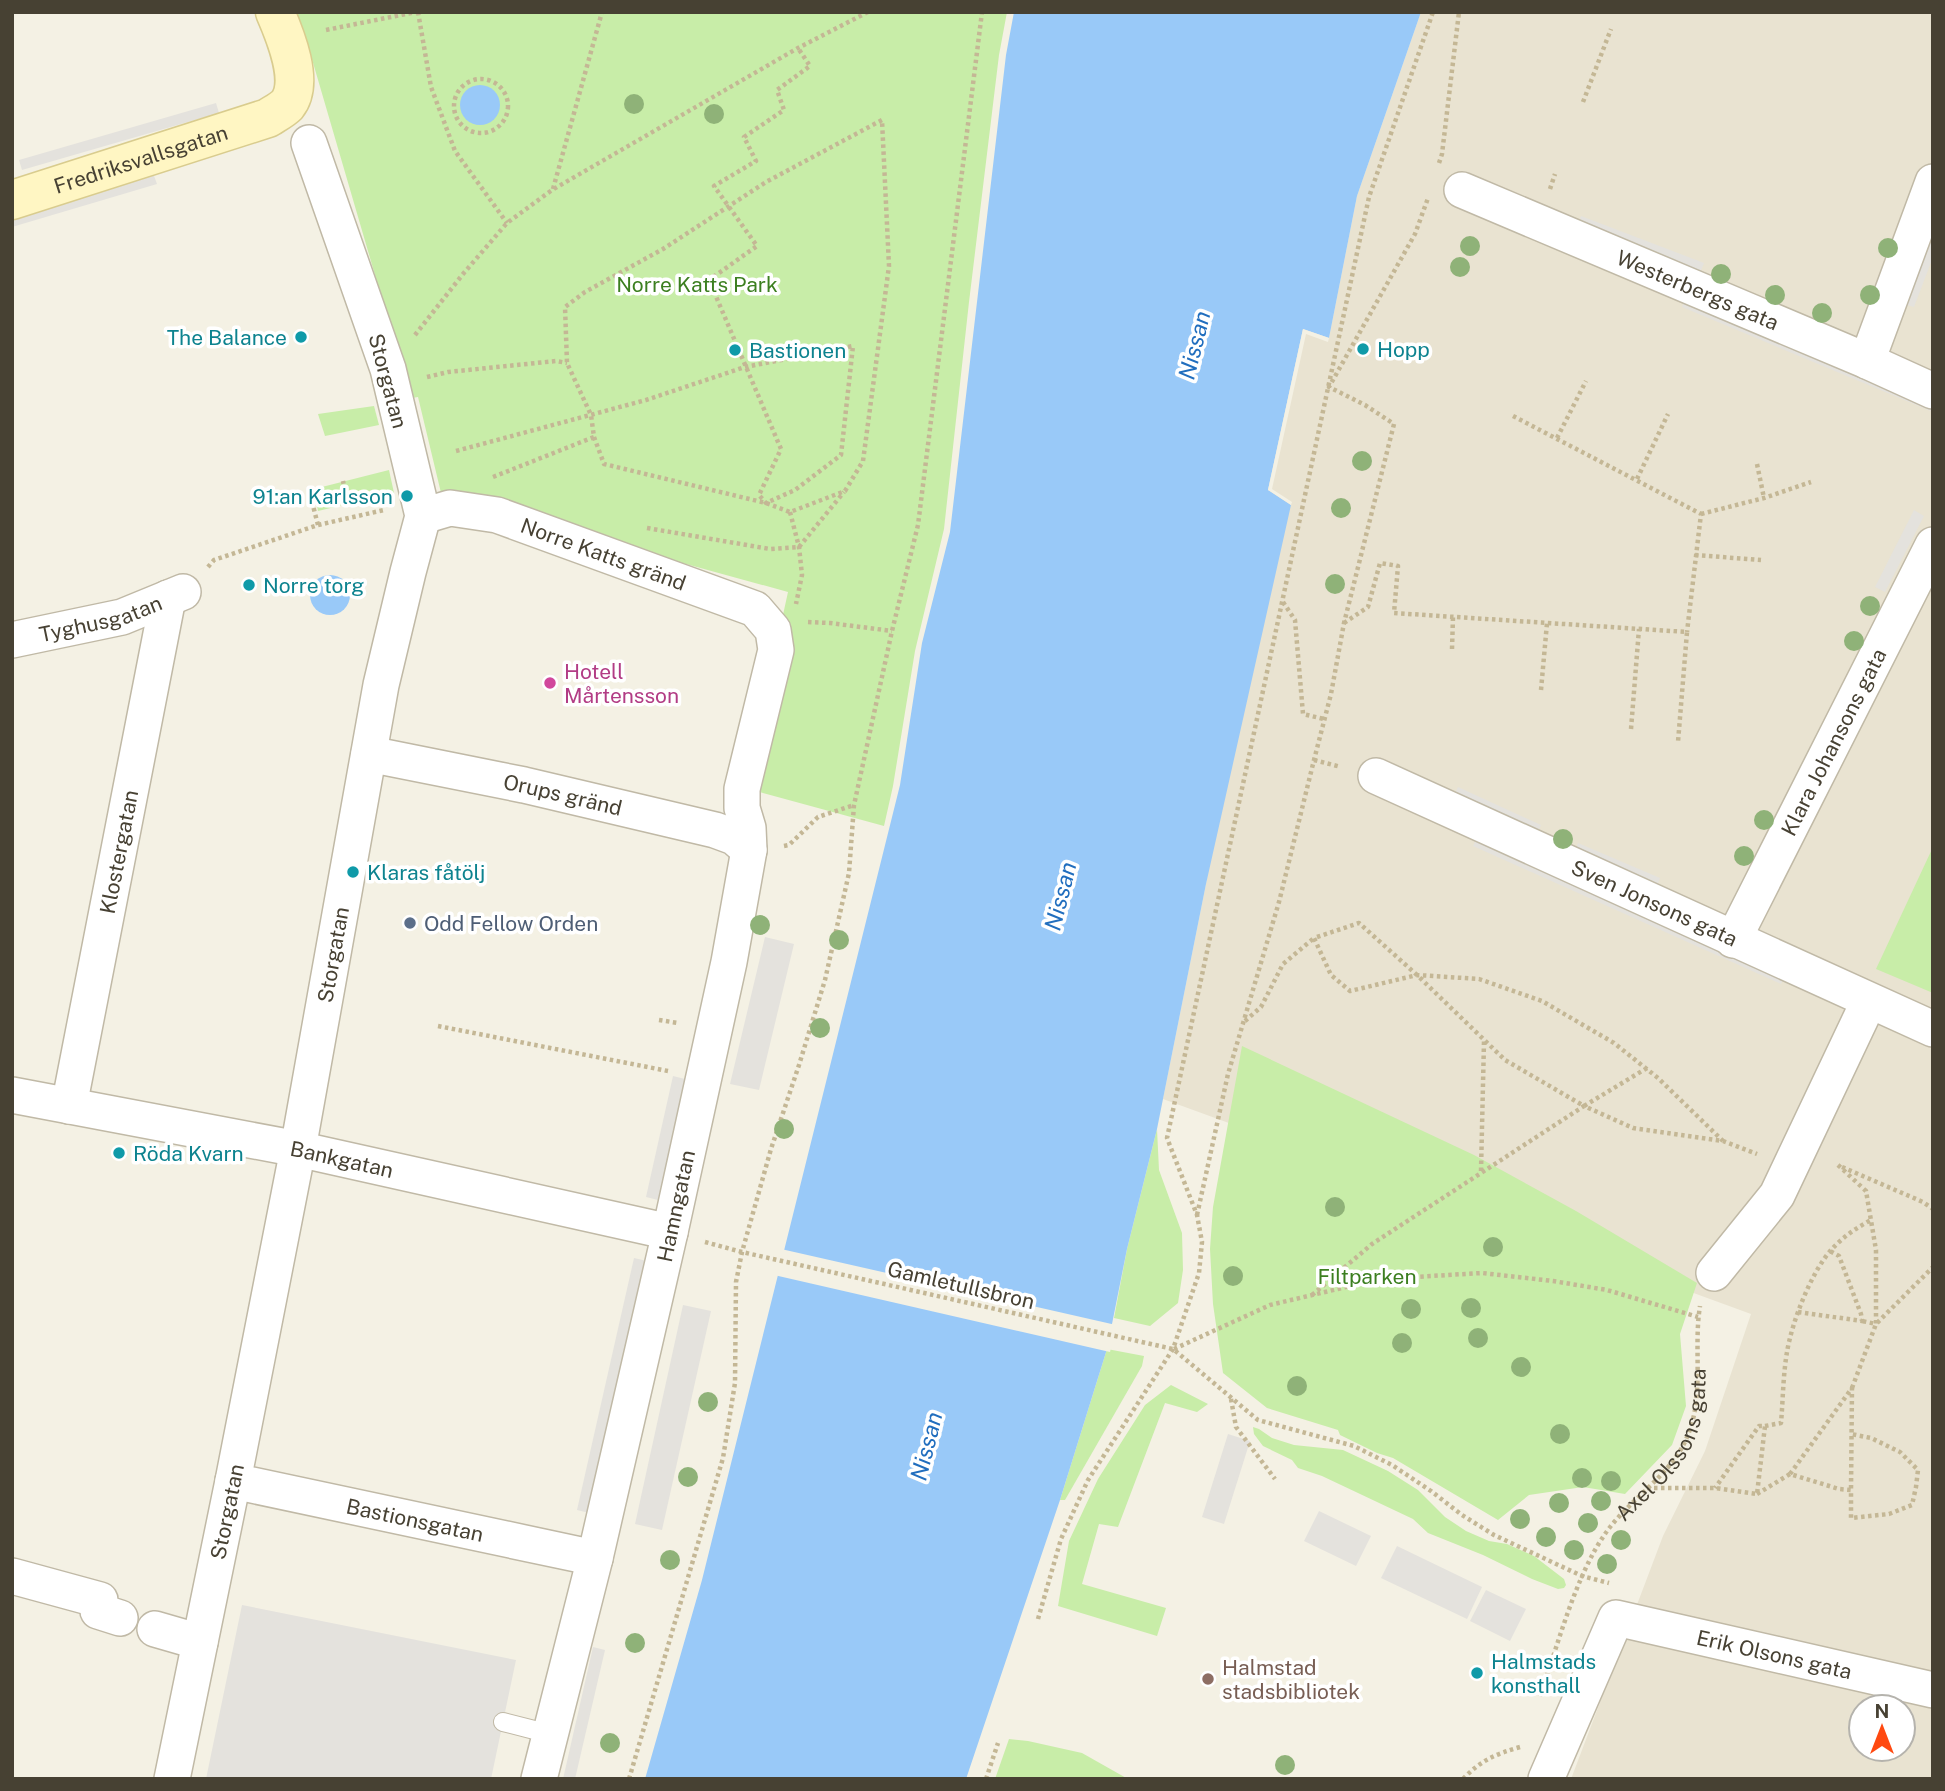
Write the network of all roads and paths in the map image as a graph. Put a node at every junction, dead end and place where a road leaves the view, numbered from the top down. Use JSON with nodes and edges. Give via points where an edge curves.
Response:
{"nodes":[{"id":1,"x":275,"y":12,"type":"edge"},
{"id":2,"x":417,"y":12,"type":"edge"},
{"id":3,"x":602,"y":12,"type":"edge"},
{"id":4,"x":868,"y":12,"type":"edge"},
{"id":5,"x":982,"y":12,"type":"edge"},
{"id":6,"x":1433,"y":12,"type":"edge"},
{"id":7,"x":1458,"y":12,"type":"edge"},
{"id":8,"x":1611,"y":29,"type":"dead end"},
{"id":9,"x":326,"y":30,"type":"dead end"},
{"id":10,"x":799,"y":48,"type":"junction"},
{"id":11,"x":468,"y":82,"type":"joint"},
{"id":12,"x":1583,"y":102,"type":"dead end"},
{"id":13,"x":309,"y":143,"type":"dead end"},
{"id":14,"x":1555,"y":174,"type":"dead end"},
{"id":15,"x":1553,"y":181,"type":"dead end"},
{"id":16,"x":1933,"y":182,"type":"edge"},
{"id":17,"x":1443,"y":185,"type":"junction"},
{"id":18,"x":552,"y":190,"type":"junction"},
{"id":19,"x":12,"y":200,"type":"edge"},
{"id":20,"x":729,"y":207,"type":"junction"},
{"id":21,"x":507,"y":223,"type":"junction"},
{"id":22,"x":1867,"y":361,"type":"junction"},
{"id":23,"x":567,"y":363,"type":"junction"},
{"id":24,"x":745,"y":367,"type":"junction"},
{"id":25,"x":388,"y":369,"type":"junction"},
{"id":26,"x":448,"y":372,"type":"dead end"},
{"id":27,"x":1586,"y":381,"type":"dead end"},
{"id":28,"x":1329,"y":387,"type":"junction"},
{"id":29,"x":1933,"y":391,"type":"edge"},
{"id":30,"x":1668,"y":414,"type":"dead end"},
{"id":31,"x":591,"y":415,"type":"junction"},
{"id":32,"x":1513,"y":416,"type":"dead end"},
{"id":33,"x":594,"y":437,"type":"junction"},
{"id":34,"x":1557,"y":438,"type":"junction"},
{"id":35,"x":456,"y":451,"type":"dead end"},
{"id":36,"x":1757,"y":464,"type":"dead end"},
{"id":37,"x":500,"y":473,"type":"dead end"},
{"id":38,"x":1637,"y":479,"type":"junction"},
{"id":39,"x":342,"y":481,"type":"dead end"},
{"id":40,"x":1811,"y":482,"type":"dead end"},
{"id":41,"x":845,"y":491,"type":"junction"},
{"id":42,"x":1764,"y":498,"type":"junction"},
{"id":43,"x":766,"y":503,"type":"junction"},
{"id":44,"x":421,"y":509,"type":"junction"},
{"id":45,"x":790,"y":512,"type":"junction"},
{"id":46,"x":1701,"y":514,"type":"junction"},
{"id":47,"x":318,"y":525,"type":"junction"},
{"id":48,"x":636,"y":525,"type":"dead end"},
{"id":49,"x":1933,"y":545,"type":"edge"},
{"id":50,"x":799,"y":547,"type":"junction"},
{"id":51,"x":1695,"y":555,"type":"junction"},
{"id":52,"x":1761,"y":560,"type":"dead end"},
{"id":53,"x":177,"y":594,"type":"junction"},
{"id":54,"x":1283,"y":602,"type":"junction"},
{"id":55,"x":1453,"y":617,"type":"junction"},
{"id":56,"x":784,"y":621,"type":"junction"},
{"id":57,"x":1343,"y":623,"type":"junction"},
{"id":58,"x":1547,"y":623,"type":"junction"},
{"id":59,"x":1639,"y":629,"type":"junction"},
{"id":60,"x":892,"y":631,"type":"junction"},
{"id":61,"x":1687,"y":632,"type":"junction"},
{"id":62,"x":12,"y":640,"type":"edge"},
{"id":63,"x":1452,"y":649,"type":"dead end"},
{"id":64,"x":1541,"y":690,"type":"dead end"},
{"id":65,"x":1324,"y":719,"type":"junction"},
{"id":66,"x":1631,"y":729,"type":"dead end"},
{"id":67,"x":1678,"y":742,"type":"dead end"},
{"id":68,"x":369,"y":754,"type":"junction"},
{"id":69,"x":1376,"y":776,"type":"dead end"},
{"id":70,"x":854,"y":805,"type":"junction"},
{"id":71,"x":749,"y":850,"type":"junction"},
{"id":72,"x":1314,"y":938,"type":"junction"},
{"id":73,"x":1733,"y":940,"type":"junction"},
{"id":74,"x":1417,"y":975,"type":"junction"},
{"id":75,"x":1869,"y":1001,"type":"junction"},
{"id":76,"x":1243,"y":1023,"type":"junction"},
{"id":77,"x":438,"y":1026,"type":"dead end"},
{"id":78,"x":1933,"y":1029,"type":"edge"},
{"id":79,"x":1485,"y":1040,"type":"junction"},
{"id":80,"x":1647,"y":1069,"type":"junction"},
{"id":81,"x":703,"y":1078,"type":"junction"},
{"id":82,"x":12,"y":1095,"type":"edge"},
{"id":83,"x":69,"y":1106,"type":"junction"},
{"id":84,"x":1584,"y":1106,"type":"junction"},
{"id":85,"x":1723,"y":1141,"type":"junction"},
{"id":86,"x":298,"y":1149,"type":"junction"},
{"id":87,"x":1790,"y":1167,"type":"junction"},
{"id":88,"x":1482,"y":1171,"type":"junction"},
{"id":89,"x":1933,"y":1209,"type":"edge"},
{"id":90,"x":1197,"y":1215,"type":"junction"},
{"id":91,"x":1871,"y":1220,"type":"junction"},
{"id":92,"x":670,"y":1232,"type":"junction"},
{"id":93,"x":1830,"y":1251,"type":"junction"},
{"id":94,"x":742,"y":1252,"type":"junction"},
{"id":95,"x":1933,"y":1267,"type":"edge"},
{"id":96,"x":1707,"y":1286,"type":"joint"},
{"id":97,"x":1312,"y":1295,"type":"junction"},
{"id":98,"x":1798,"y":1312,"type":"junction"},
{"id":99,"x":1698,"y":1317,"type":"junction"},
{"id":100,"x":1863,"y":1321,"type":"junction"},
{"id":101,"x":1876,"y":1324,"type":"junction"},
{"id":102,"x":1173,"y":1349,"type":"junction"},
{"id":103,"x":1852,"y":1388,"type":"junction"},
{"id":104,"x":1230,"y":1397,"type":"junction"},
{"id":105,"x":1765,"y":1426,"type":"junction"},
{"id":106,"x":1851,"y":1433,"type":"junction"},
{"id":107,"x":1790,"y":1474,"type":"junction"},
{"id":108,"x":1275,"y":1479,"type":"dead end"},
{"id":109,"x":233,"y":1481,"type":"junction"},
{"id":110,"x":1647,"y":1488,"type":"junction"},
{"id":111,"x":1715,"y":1488,"type":"junction"},
{"id":112,"x":1850,"y":1490,"type":"junction"},
{"id":113,"x":1757,"y":1494,"type":"junction"},
{"id":114,"x":595,"y":1558,"type":"junction"},
{"id":115,"x":12,"y":1576,"type":"edge"},
{"id":116,"x":1582,"y":1576,"type":"junction"},
{"id":117,"x":120,"y":1618,"type":"dead end"},
{"id":118,"x":1038,"y":1619,"type":"dead end"},
{"id":119,"x":155,"y":1629,"type":"dead end"},
{"id":120,"x":200,"y":1642,"type":"junction"},
{"id":121,"x":1933,"y":1690,"type":"edge"},
{"id":122,"x":1536,"y":1706,"type":"dead end"},
{"id":123,"x":503,"y":1722,"type":"dead end"},
{"id":124,"x":550,"y":1734,"type":"junction"},
{"id":125,"x":1524,"y":1739,"type":"dead end"},
{"id":126,"x":998,"y":1743,"type":"dead end"},
{"id":127,"x":1520,"y":1747,"type":"junction"},
{"id":128,"x":1516,"y":1758,"type":"dead end"},
{"id":129,"x":172,"y":1779,"type":"edge"},
{"id":130,"x":539,"y":1779,"type":"edge"},
{"id":131,"x":629,"y":1779,"type":"edge"},
{"id":132,"x":986,"y":1779,"type":"edge"},
{"id":133,"x":1463,"y":1779,"type":"edge"},
{"id":134,"x":1546,"y":1779,"type":"edge"}],
"edges":[{"from":1,"to":19,"type":"street","name":"Fredriksvallsgatan","via":[[294,67],[295,84],[288,104],[268,118]]},
{"from":2,"to":9,"type":"path"},
{"from":2,"to":21,"type":"path","via":[[431,87],[455,150]]},
{"from":3,"to":18,"type":"path"},
{"from":4,"to":10,"type":"path"},
{"from":5,"to":60,"type":"path","via":[[918,525]]},
{"from":6,"to":28,"type":"path","via":[[1369,197]]},
{"from":7,"to":17,"type":"path","via":[[1442,153]]},
{"from":8,"to":12,"type":"path"},
{"from":10,"to":18,"type":"path"},
{"from":10,"to":20,"type":"path","via":[[810,66],[777,90],[784,110],[744,137],[756,161],[714,186]]},
{"from":11,"to":11,"type":"path","via":[[456,94],[457,119],[471,131],[497,127],[507,112],[505,94],[485,79]]},
{"from":13,"to":25,"type":"street","name":"Storgatan"},
{"from":14,"to":15,"type":"path"},
{"from":16,"to":22,"type":"street"},
{"from":17,"to":22,"type":"street","name":"Westerbergs gata"},
{"from":17,"to":28,"type":"path"},
{"from":18,"to":21,"type":"path"},
{"from":20,"to":23,"type":"path","via":[[565,307]]},
{"from":20,"to":24,"type":"path","via":[[757,246],[709,280]]},
{"from":20,"to":41,"type":"path","via":[[882,120],[889,266],[863,461]]},
{"from":21,"to":25,"type":"path"},
{"from":22,"to":29,"type":"street","name":"Westerbergs gata"},
{"from":23,"to":26,"type":"path"},
{"from":23,"to":31,"type":"path"},
{"from":24,"to":31,"type":"path"},
{"from":24,"to":43,"type":"path","via":[[780,449],[759,495]]},
{"from":24,"to":43,"type":"path","via":[[853,346],[841,455],[795,490]]},
{"from":25,"to":44,"type":"street","name":"Storgatan"},
{"from":27,"to":34,"type":"path"},
{"from":28,"to":54,"type":"path"},
{"from":28,"to":57,"type":"path","via":[[1394,424]]},
{"from":30,"to":38,"type":"path"},
{"from":31,"to":33,"type":"path"},
{"from":31,"to":35,"type":"path"},
{"from":32,"to":34,"type":"path"},
{"from":33,"to":37,"type":"path"},
{"from":33,"to":43,"type":"path","via":[[604,464]]},
{"from":34,"to":38,"type":"path"},
{"from":36,"to":42,"type":"path"},
{"from":38,"to":46,"type":"path"},
{"from":39,"to":47,"type":"path","via":[[345,491],[311,498]]},
{"from":40,"to":42,"type":"path"},
{"from":41,"to":45,"type":"path"},
{"from":41,"to":50,"type":"path"},
{"from":42,"to":46,"type":"path"},
{"from":43,"to":45,"type":"path"},
{"from":44,"to":47,"type":"path"},
{"from":44,"to":56,"type":"street","name":"Norre Katts gränd","via":[[497,515]]},
{"from":44,"to":68,"type":"street","name":"Storgatan"},
{"from":45,"to":50,"type":"path"},
{"from":46,"to":51,"type":"path"},
{"from":47,"to":53,"type":"path","via":[[214,560]]},
{"from":48,"to":50,"type":"path","via":[[770,549]]},
{"from":49,"to":73,"type":"street","name":"Klara Johansons gata"},
{"from":50,"to":56,"type":"path","via":[[802,575]]},
{"from":51,"to":52,"type":"path"},
{"from":51,"to":61,"type":"path"},
{"from":53,"to":62,"type":"street","name":"Tyghusgatan","via":[[122,617]]},
{"from":53,"to":83,"type":"street","name":"Klostergatan"},
{"from":54,"to":65,"type":"path","via":[[1295,620],[1303,714]]},
{"from":54,"to":90,"type":"path","via":[[1167,1138]]},
{"from":55,"to":57,"type":"path","via":[[1394,613],[1398,566],[1380,563],[1368,607]]},
{"from":55,"to":58,"type":"path"},
{"from":55,"to":63,"type":"path"},
{"from":56,"to":60,"type":"path"},
{"from":56,"to":71,"type":"street","name":"Hamngatan","via":[[742,789]]},
{"from":57,"to":65,"type":"path"},
{"from":58,"to":59,"type":"path"},
{"from":58,"to":64,"type":"path"},
{"from":59,"to":61,"type":"path"},
{"from":59,"to":66,"type":"path"},
{"from":60,"to":70,"type":"path"},
{"from":61,"to":67,"type":"path"},
{"from":65,"to":76,"type":"path","via":[[1279,902]]},
{"from":68,"to":71,"type":"street","name":"Orups gränd","via":[[715,830],[734,837]]},
{"from":68,"to":86,"type":"street","name":"Storgatan"},
{"from":69,"to":73,"type":"street","name":"Sven Jonsons gata"},
{"from":70,"to":71,"type":"path","via":[[818,817],[789,845]]},
{"from":70,"to":94,"type":"path","via":[[849,873],[825,980]]},
{"from":71,"to":81,"type":"street","name":"Hamngatan"},
{"from":72,"to":74,"type":"path","via":[[1359,923]]},
{"from":72,"to":74,"type":"path","via":[[1331,975],[1350,991]]},
{"from":72,"to":76,"type":"path","via":[[1283,964],[1261,1007]]},
{"from":73,"to":75,"type":"street","name":"Sven Jonsons gata"},
{"from":74,"to":79,"type":"path"},
{"from":74,"to":80,"type":"path","via":[[1479,979],[1542,1001],[1614,1043]]},
{"from":75,"to":78,"type":"street","name":"Sven Jonsons gata"},
{"from":75,"to":87,"type":"street"},
{"from":76,"to":90,"type":"path"},
{"from":77,"to":81,"type":"path"},
{"from":79,"to":84,"type":"path","via":[[1505,1060]]},
{"from":79,"to":88,"type":"path"},
{"from":80,"to":84,"type":"path"},
{"from":80,"to":85,"type":"path"},
{"from":81,"to":92,"type":"street","name":"Hamngatan"},
{"from":82,"to":83,"type":"street","name":"Bankgatan"},
{"from":83,"to":86,"type":"street","name":"Bankgatan"},
{"from":84,"to":85,"type":"path","via":[[1633,1128]]},
{"from":84,"to":88,"type":"path"},
{"from":85,"to":87,"type":"path"},
{"from":86,"to":92,"type":"street","name":"Bankgatan"},
{"from":86,"to":109,"type":"street","name":"Storgatan"},
{"from":87,"to":96,"type":"street","via":[[1777,1195]]},
{"from":88,"to":97,"type":"path","via":[[1372,1244]]},
{"from":89,"to":91,"type":"path","via":[[1838,1165],[1866,1191]]},
{"from":90,"to":102,"type":"path","via":[[1202,1242],[1199,1273]]},
{"from":91,"to":93,"type":"path"},
{"from":91,"to":101,"type":"path","via":[[1876,1250]]},
{"from":92,"to":114,"type":"street","name":"Hamngatan"},
{"from":93,"to":98,"type":"path"},
{"from":93,"to":100,"type":"path","via":[[1839,1256]]},
{"from":94,"to":102,"type":"path","name":"Gamletullsbron"},
{"from":94,"to":131,"type":"path","via":[[736,1282],[735,1383],[723,1458]]},
{"from":95,"to":101,"type":"path"},
{"from":96,"to":99,"type":"path","name":"Axel Olssons gata"},
{"from":97,"to":99,"type":"path","via":[[1380,1279],[1482,1273],[1608,1290]]},
{"from":97,"to":102,"type":"path","via":[[1270,1305]]},
{"from":98,"to":100,"type":"path"},
{"from":98,"to":105,"type":"path","via":[[1787,1353],[1781,1423]]},
{"from":99,"to":110,"type":"path","name":"Axel Olssons gata","via":[[1697,1401],[1688,1436],[1677,1458]]},
{"from":100,"to":101,"type":"path"},
{"from":101,"to":103,"type":"path"},
{"from":102,"to":104,"type":"path"},
{"from":102,"to":118,"type":"path","via":[[1088,1480],[1061,1539]]},
{"from":103,"to":106,"type":"path"},
{"from":103,"to":107,"type":"path"},
{"from":104,"to":108,"type":"path","via":[[1236,1427]]},
{"from":104,"to":116,"type":"path","via":[[1258,1420],[1354,1446],[1392,1465],[1494,1535]]},
{"from":105,"to":111,"type":"path","via":[[1759,1426]]},
{"from":105,"to":113,"type":"path"},
{"from":106,"to":112,"type":"path"},
{"from":106,"to":112,"type":"path","via":[[1900,1452],[1917,1470],[1912,1505],[1889,1514],[1851,1518]]},
{"from":107,"to":112,"type":"path"},
{"from":107,"to":113,"type":"path"},
{"from":109,"to":114,"type":"street","name":"Bastionsgatan"},
{"from":109,"to":120,"type":"street","name":"Storgatan"},
{"from":110,"to":111,"type":"path"},
{"from":110,"to":116,"type":"path","name":"Axel Olssons gata","via":[[1604,1535]]},
{"from":111,"to":113,"type":"path"},
{"from":114,"to":124,"type":"street","name":"Hamngatan"},
{"from":115,"to":117,"type":"street","via":[[100,1600],[99,1611]]},
{"from":116,"to":122,"type":"path","name":"Axel Olssons gata"},
{"from":119,"to":120,"type":"street"},
{"from":120,"to":129,"type":"street","name":"Storgatan"},
{"from":121,"to":134,"type":"street","name":"Erik Olsons gata","via":[[1616,1618]]},
{"from":123,"to":124,"type":"lane"},
{"from":124,"to":130,"type":"street","name":"Hamngatan"},
{"from":125,"to":127,"type":"path"},
{"from":126,"to":132,"type":"path"},
{"from":127,"to":128,"type":"path"},
{"from":127,"to":133,"type":"path","via":[[1477,1764]]}]}
